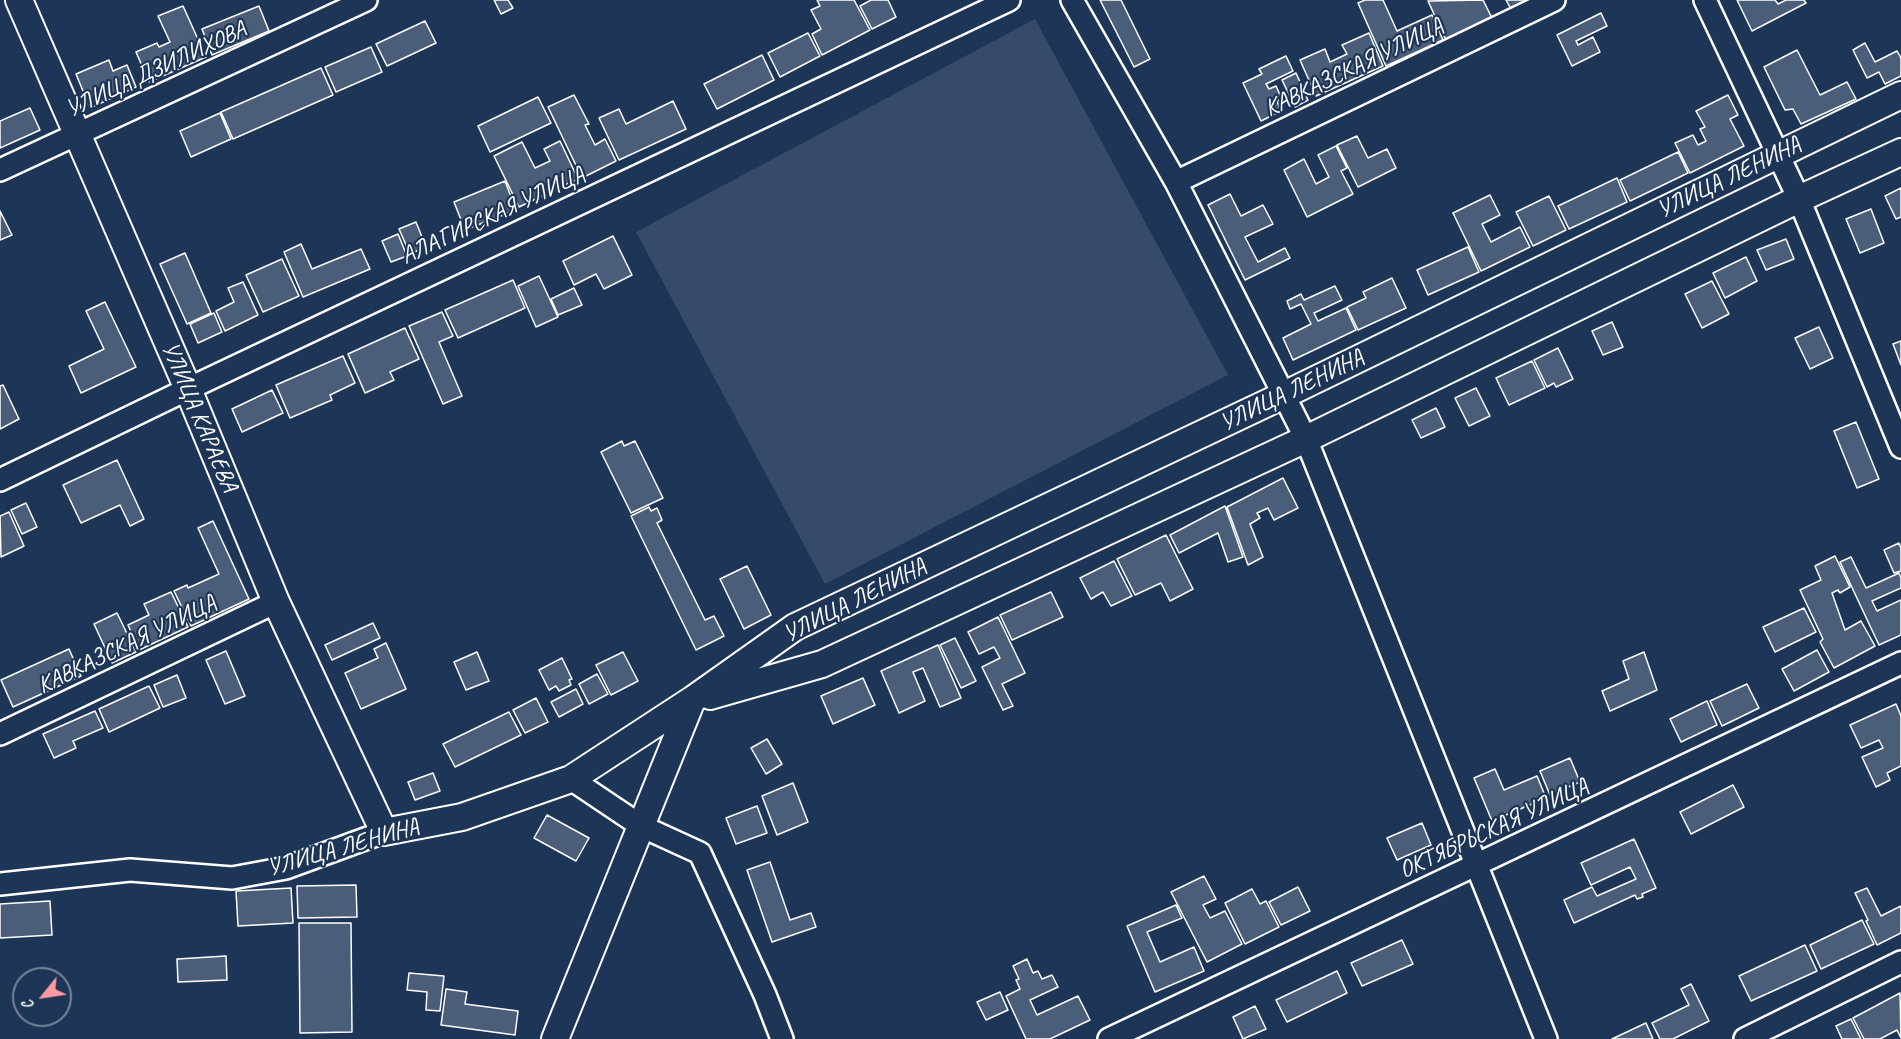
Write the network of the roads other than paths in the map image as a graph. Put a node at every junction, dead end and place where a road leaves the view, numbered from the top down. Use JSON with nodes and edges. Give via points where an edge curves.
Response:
{"nodes":[{"id":1,"x":19,"y":0,"type":"edge"},
{"id":2,"x":366,"y":0,"type":"edge"},
{"id":3,"x":1009,"y":0,"type":"edge"},
{"id":4,"x":1072,"y":0,"type":"edge"},
{"id":5,"x":1554,"y":0,"type":"edge"},
{"id":6,"x":1705,"y":0,"type":"edge"},
{"id":7,"x":1901,"y":95,"type":"edge"},
{"id":8,"x":77,"y":135,"type":"junction"},
{"id":9,"x":1901,"y":152,"type":"edge"},
{"id":10,"x":1777,"y":154,"type":"junction"},
{"id":11,"x":0,"y":170,"type":"edge"},
{"id":12,"x":1176,"y":182,"type":"junction"},
{"id":13,"x":1799,"y":199,"type":"junction"},
{"id":14,"x":188,"y":389,"type":"junction"},
{"id":15,"x":1284,"y":395,"type":"junction"},
{"id":16,"x":1306,"y":439,"type":"junction"},
{"id":17,"x":1901,"y":447,"type":"edge"},
{"id":18,"x":0,"y":480,"type":"edge"},
{"id":19,"x":276,"y":602,"type":"junction"},
{"id":20,"x":1901,"y":663,"type":"edge"},
{"id":21,"x":692,"y":700,"type":"junction"},
{"id":22,"x":0,"y":734,"type":"edge"},
{"id":23,"x":571,"y":779,"type":"junction"},
{"id":24,"x":641,"y":826,"type":"junction"},
{"id":25,"x":384,"y":832,"type":"junction"},
{"id":26,"x":1476,"y":866,"type":"junction"},
{"id":27,"x":0,"y":885,"type":"edge"},
{"id":28,"x":1901,"y":962,"type":"edge"},
{"id":29,"x":555,"y":1039,"type":"edge"},
{"id":30,"x":782,"y":1039,"type":"edge"},
{"id":31,"x":1109,"y":1039,"type":"edge"},
{"id":32,"x":1546,"y":1039,"type":"edge"},
{"id":33,"x":1745,"y":1039,"type":"edge"}],
"edges":[{"from":1,"to":8,"type":"street","name":"УЛИЦА КАРАЕВА"},
{"from":2,"to":8,"type":"street","name":"УЛИЦА ДЗИЛИХОВА"},
{"from":3,"to":14,"type":"street","name":"АЛАГИРСКАЯ УЛИЦА"},
{"from":4,"to":12,"type":"street"},
{"from":5,"to":12,"type":"street","name":"КАВКАЗСКАЯ УЛИЦА"},
{"from":6,"to":10,"type":"street"},
{"from":7,"to":10,"type":"street","name":"УЛИЦА ЛЕНИНА"},
{"from":8,"to":11,"type":"street","name":"УЛИЦА ДЗИЛИХОВА"},
{"from":8,"to":14,"type":"street","name":"УЛИЦА КАРАЕВА"},
{"from":9,"to":13,"type":"street","name":"УЛИЦА ЛЕНИНА"},
{"from":10,"to":13,"type":"street"},
{"from":10,"to":15,"type":"street","name":"УЛИЦА ЛЕНИНА"},
{"from":12,"to":15,"type":"street"},
{"from":13,"to":16,"type":"street","name":"УЛИЦА ЛЕНИНА"},
{"from":13,"to":17,"type":"street"},
{"from":14,"to":18,"type":"street","name":"АЛАГИРСКАЯ УЛИЦА"},
{"from":14,"to":19,"type":"street","name":"УЛИЦА КАРАЕВА"},
{"from":15,"to":16,"type":"street"},
{"from":15,"to":21,"type":"street","name":"УЛИЦА ЛЕНИНА","via":[[795,627]]},
{"from":16,"to":21,"type":"street","name":"УЛИЦА ЛЕНИНА","via":[[822,664]]},
{"from":16,"to":26,"type":"street"},
{"from":19,"to":22,"type":"street","name":"КАВКАЗСКАЯ УЛИЦА"},
{"from":19,"to":25,"type":"street","name":"УЛИЦА КАРАЕВА"},
{"from":20,"to":26,"type":"street","name":"ОКТЯБРЬСКАЯ УЛИЦА"},
{"from":21,"to":23,"type":"street","name":"УЛИЦА ЛЕНИНА"},
{"from":21,"to":24,"type":"street"},
{"from":23,"to":24,"type":"street"},
{"from":23,"to":25,"type":"street","name":"УЛИЦА ЛЕНИНА","via":[[462,817]]},
{"from":24,"to":29,"type":"street"},
{"from":24,"to":30,"type":"street","via":[[700,853]]},
{"from":25,"to":27,"type":"street","name":"УЛИЦА ЛЕНИНА","via":[[286,868],[232,878],[130,870]]},
{"from":26,"to":31,"type":"street","name":"ОКТЯБРЬСКАЯ УЛИЦА"},
{"from":26,"to":32,"type":"street"},
{"from":28,"to":33,"type":"street"}]}
